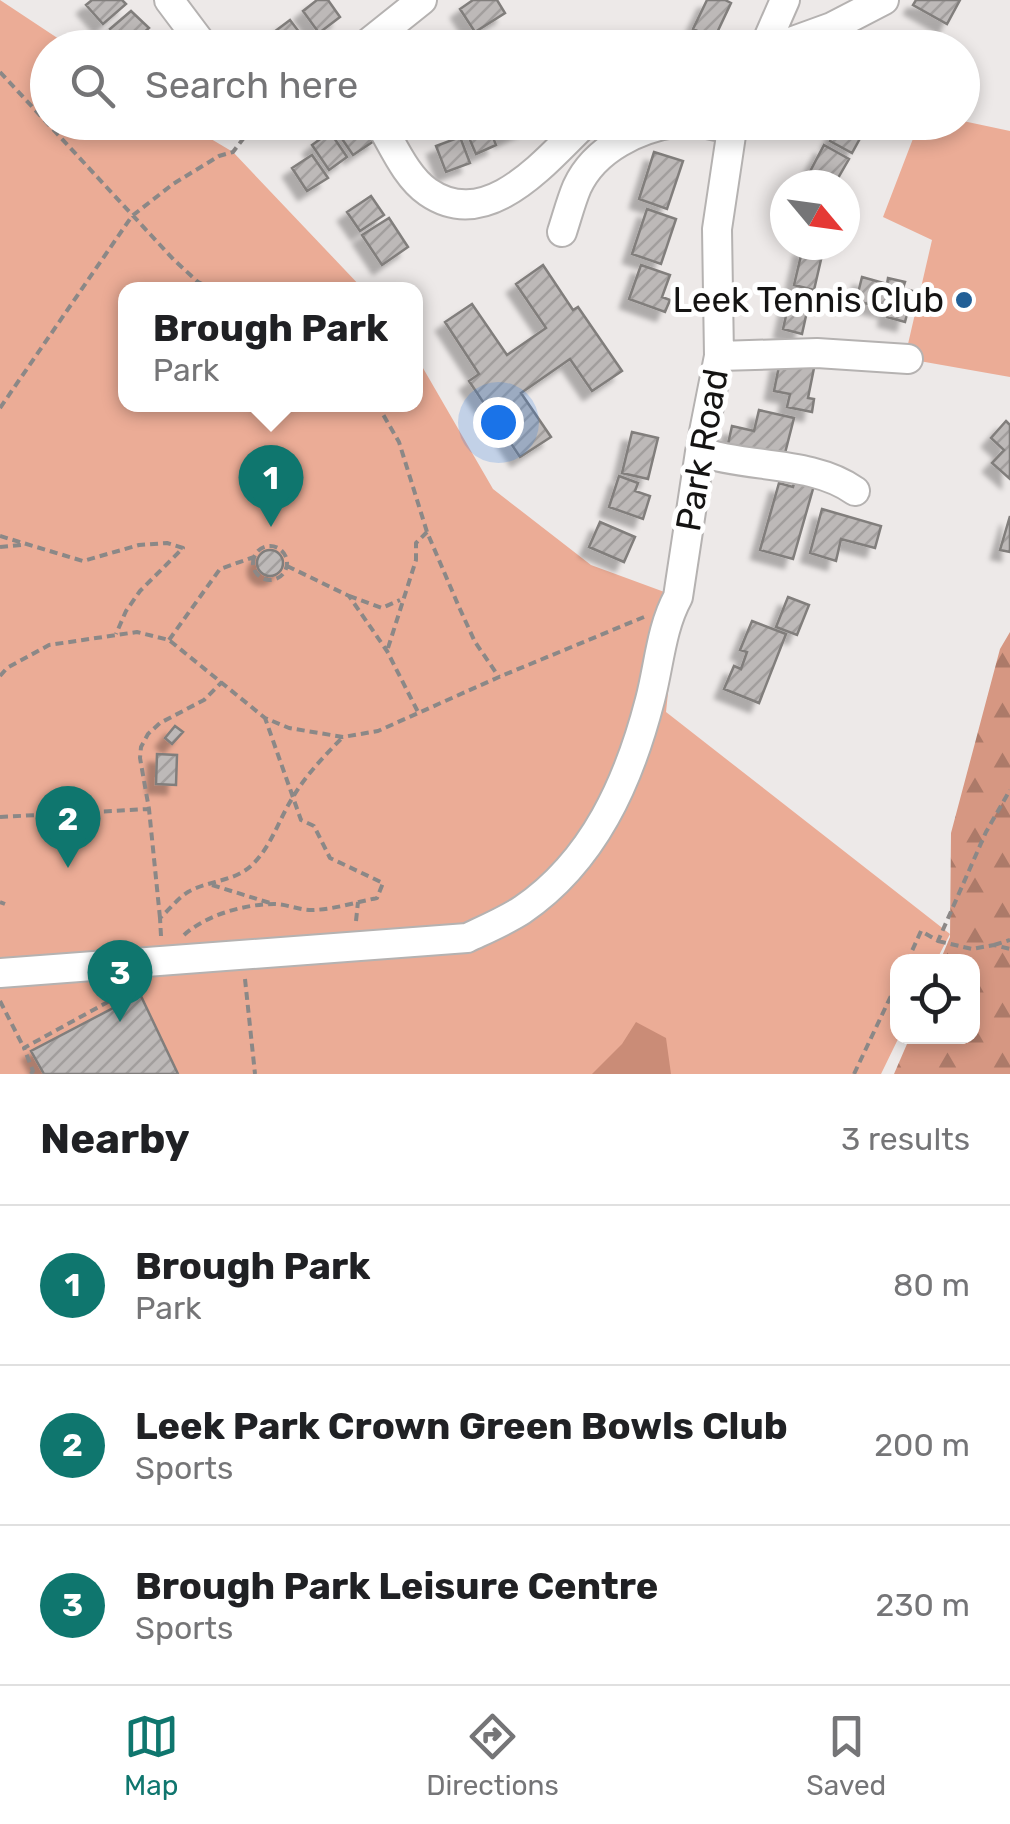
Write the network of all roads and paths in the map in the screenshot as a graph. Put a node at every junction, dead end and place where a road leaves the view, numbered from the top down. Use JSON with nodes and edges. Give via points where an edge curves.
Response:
{"nodes":[{"id":1,"x":169,"y":0,"type":"edge"},
{"id":2,"x":422,"y":0,"type":"edge"},
{"id":3,"x":785,"y":0,"type":"edge"},
{"id":4,"x":884,"y":0,"type":"edge"},
{"id":5,"x":192,"y":30,"type":"edge"},
{"id":6,"x":384,"y":30,"type":"edge"},
{"id":7,"x":772,"y":30,"type":"edge"},
{"id":8,"x":821,"y":30,"type":"edge"},
{"id":9,"x":0,"y":72,"type":"edge"},
{"id":10,"x":30,"y":105,"type":"edge"},
{"id":11,"x":62,"y":140,"type":"edge"},
{"id":12,"x":242,"y":140,"type":"edge"},
{"id":13,"x":390,"y":140,"type":"edge"},
{"id":14,"x":567,"y":140,"type":"edge"},
{"id":15,"x":624,"y":140,"type":"edge"},
{"id":16,"x":730,"y":140,"type":"edge"},
{"id":17,"x":132,"y":216,"type":"junction"},
{"id":18,"x":562,"y":232,"type":"dead end"},
{"id":19,"x":198,"y":282,"type":"edge"},
{"id":20,"x":719,"y":356,"type":"junction"},
{"id":21,"x":908,"y":359,"type":"dead end"},
{"id":22,"x":0,"y":408,"type":"edge"},
{"id":23,"x":382,"y":412,"type":"edge"},
{"id":24,"x":700,"y":452,"type":"junction"},
{"id":25,"x":855,"y":491,"type":"dead end"},
{"id":26,"x":427,"y":532,"type":"junction"},
{"id":27,"x":0,"y":536,"type":"edge"},
{"id":28,"x":26,"y":545,"type":"junction"},
{"id":29,"x":0,"y":547,"type":"edge"},
{"id":30,"x":254,"y":557,"type":"junction"},
{"id":31,"x":287,"y":566,"type":"junction"},
{"id":32,"x":349,"y":596,"type":"junction"},
{"id":33,"x":402,"y":599,"type":"junction"},
{"id":34,"x":673,"y":606,"type":"junction"},
{"id":35,"x":116,"y":634,"type":"junction"},
{"id":36,"x":170,"y":640,"type":"junction"},
{"id":37,"x":387,"y":651,"type":"junction"},
{"id":38,"x":0,"y":676,"type":"edge"},
{"id":39,"x":498,"y":677,"type":"junction"},
{"id":40,"x":222,"y":682,"type":"junction"},
{"id":41,"x":418,"y":712,"type":"junction"},
{"id":42,"x":265,"y":718,"type":"junction"},
{"id":43,"x":343,"y":736,"type":"junction"},
{"id":44,"x":1010,"y":790,"type":"edge"},
{"id":45,"x":293,"y":796,"type":"junction"},
{"id":46,"x":148,"y":809,"type":"junction"},
{"id":47,"x":0,"y":817,"type":"edge"},
{"id":48,"x":207,"y":884,"type":"junction"},
{"id":49,"x":275,"y":904,"type":"junction"},
{"id":50,"x":160,"y":918,"type":"junction"},
{"id":51,"x":1010,"y":940,"type":"edge"},
{"id":52,"x":938,"y":941,"type":"junction"},
{"id":53,"x":994,"y":945,"type":"junction"},
{"id":54,"x":1010,"y":949,"type":"edge"},
{"id":55,"x":242,"y":953,"type":"junction"},
{"id":56,"x":911,"y":954,"type":"edge"},
{"id":57,"x":163,"y":957,"type":"junction"},
{"id":58,"x":0,"y":972,"type":"edge"},
{"id":59,"x":136,"y":986,"type":"dead end"},
{"id":60,"x":890,"y":998,"type":"edge"},
{"id":61,"x":0,"y":1001,"type":"edge"},
{"id":62,"x":24,"y":1048,"type":"junction"},
{"id":63,"x":32,"y":1074,"type":"edge"},
{"id":64,"x":255,"y":1074,"type":"edge"},
{"id":65,"x":854,"y":1074,"type":"edge"}],
"edges":[{"from":1,"to":5,"type":"street"},
{"from":2,"to":6,"type":"street"},
{"from":3,"to":7,"type":"street"},
{"from":4,"to":8,"type":"street"},
{"from":9,"to":10,"type":"path"},
{"from":11,"to":17,"type":"path"},
{"from":12,"to":17,"type":"path"},
{"from":13,"to":14,"type":"street","via":[[428,192],[463,203],[501,196],[521,184]]},
{"from":15,"to":18,"type":"street","via":[[594,162],[578,185]]},
{"from":16,"to":20,"type":"street","name":"Park Road","via":[[718,230]]},
{"from":17,"to":19,"type":"path"},
{"from":17,"to":22,"type":"path"},
{"from":20,"to":21,"type":"street"},
{"from":20,"to":24,"type":"street","name":"Park Road"},
{"from":23,"to":26,"type":"path","via":[[400,442]]},
{"from":24,"to":25,"type":"street","via":[[820,474]]},
{"from":24,"to":34,"type":"street","name":"Park Road"},
{"from":26,"to":33,"type":"path","via":[[416,542]]},
{"from":26,"to":39,"type":"path","via":[[475,642]]},
{"from":27,"to":28,"type":"path"},
{"from":28,"to":29,"type":"path"},
{"from":28,"to":35,"type":"path","via":[[83,561],[140,545],[183,548],[140,592]]},
{"from":30,"to":31,"type":"path","via":[[272,546],[282,550]]},
{"from":30,"to":31,"type":"path","via":[[257,573],[266,579],[282,575]]},
{"from":30,"to":36,"type":"path","via":[[220,569]]},
{"from":31,"to":32,"type":"path"},
{"from":32,"to":33,"type":"path","via":[[382,608]]},
{"from":32,"to":37,"type":"path"},
{"from":33,"to":37,"type":"path"},
{"from":34,"to":39,"type":"path"},
{"from":34,"to":55,"type":"street","name":"Park Road","via":[[644,720],[614,802],[574,864],[522,910],[467,938]]},
{"from":35,"to":36,"type":"path"},
{"from":35,"to":38,"type":"path","via":[[49,645]]},
{"from":36,"to":40,"type":"path"},
{"from":37,"to":41,"type":"path"},
{"from":39,"to":41,"type":"path"},
{"from":40,"to":42,"type":"path"},
{"from":40,"to":46,"type":"path","via":[[204,700],[160,722],[141,746]]},
{"from":41,"to":43,"type":"path","via":[[378,731]]},
{"from":42,"to":43,"type":"path"},
{"from":42,"to":45,"type":"path"},
{"from":43,"to":45,"type":"path"},
{"from":44,"to":52,"type":"path"},
{"from":45,"to":48,"type":"path","via":[[250,867]]},
{"from":45,"to":49,"type":"path","via":[[301,820],[314,826],[330,858],[383,883],[377,898],[312,910]]},
{"from":46,"to":47,"type":"path"},
{"from":46,"to":50,"type":"path"},
{"from":48,"to":49,"type":"path"},
{"from":48,"to":50,"type":"path","via":[[186,893]]},
{"from":49,"to":57,"type":"path","via":[[194,926]]},
{"from":50,"to":57,"type":"path"},
{"from":51,"to":53,"type":"path"},
{"from":52,"to":53,"type":"path","via":[[972,949]]},
{"from":52,"to":56,"type":"path","via":[[921,931]]},
{"from":53,"to":54,"type":"path"},
{"from":55,"to":57,"type":"street","name":"Park Road"},
{"from":55,"to":64,"type":"path"},
{"from":57,"to":58,"type":"street","name":"Park Road"},
{"from":59,"to":62,"type":"path"},
{"from":60,"to":65,"type":"path"},
{"from":61,"to":62,"type":"path"},
{"from":62,"to":63,"type":"path"}]}
